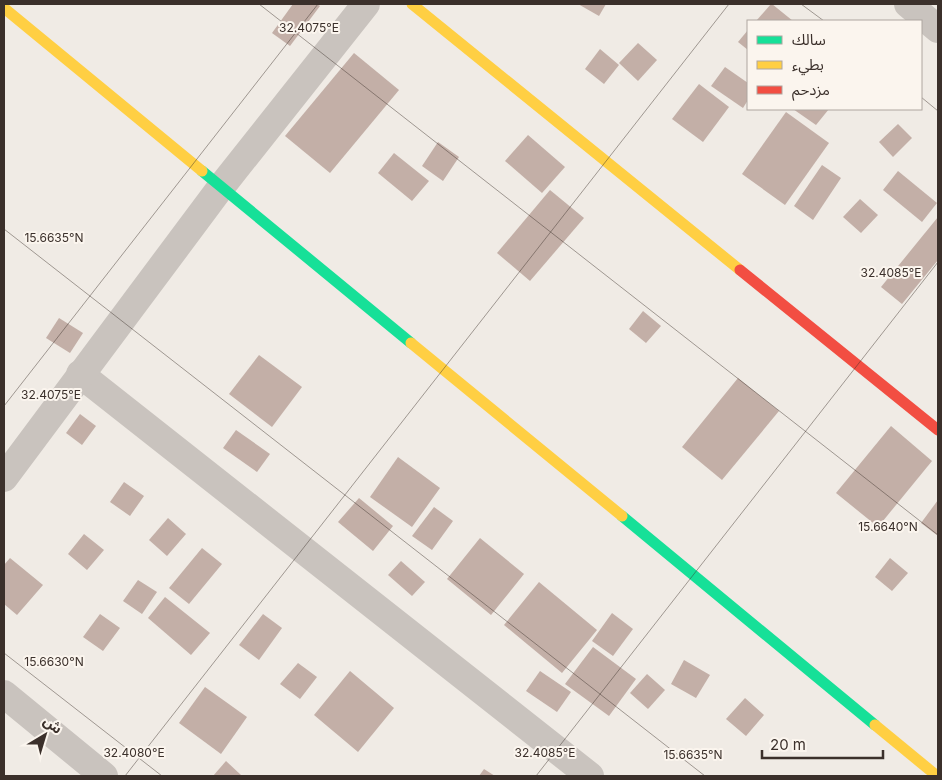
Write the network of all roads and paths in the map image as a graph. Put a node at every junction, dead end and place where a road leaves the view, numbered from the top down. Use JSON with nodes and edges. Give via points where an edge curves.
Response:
{"nodes":[{"id":1,"x":366,"y":4,"type":"edge"},
{"id":2,"x":412,"y":4,"type":"edge"},
{"id":3,"x":10,"y":8,"type":"edge"},
{"id":4,"x":221,"y":187,"type":"junction"},
{"id":5,"x":80,"y":374,"type":"junction"},
{"id":6,"x":938,"y":430,"type":"edge"},
{"id":7,"x":4,"y":478,"type":"edge"},
{"id":8,"x":4,"y":694,"type":"edge"},
{"id":9,"x":104,"y":776,"type":"edge"},
{"id":10,"x":590,"y":776,"type":"edge"},
{"id":11,"x":937,"y":776,"type":"edge"}],
"edges":[{"from":1,"to":4,"type":"street"},
{"from":2,"to":6,"type":"street"},
{"from":3,"to":4,"type":"street"},
{"from":4,"to":5,"type":"street"},
{"from":4,"to":11,"type":"street"},
{"from":5,"to":7,"type":"street"},
{"from":5,"to":10,"type":"street"},
{"from":8,"to":9,"type":"street"}]}
